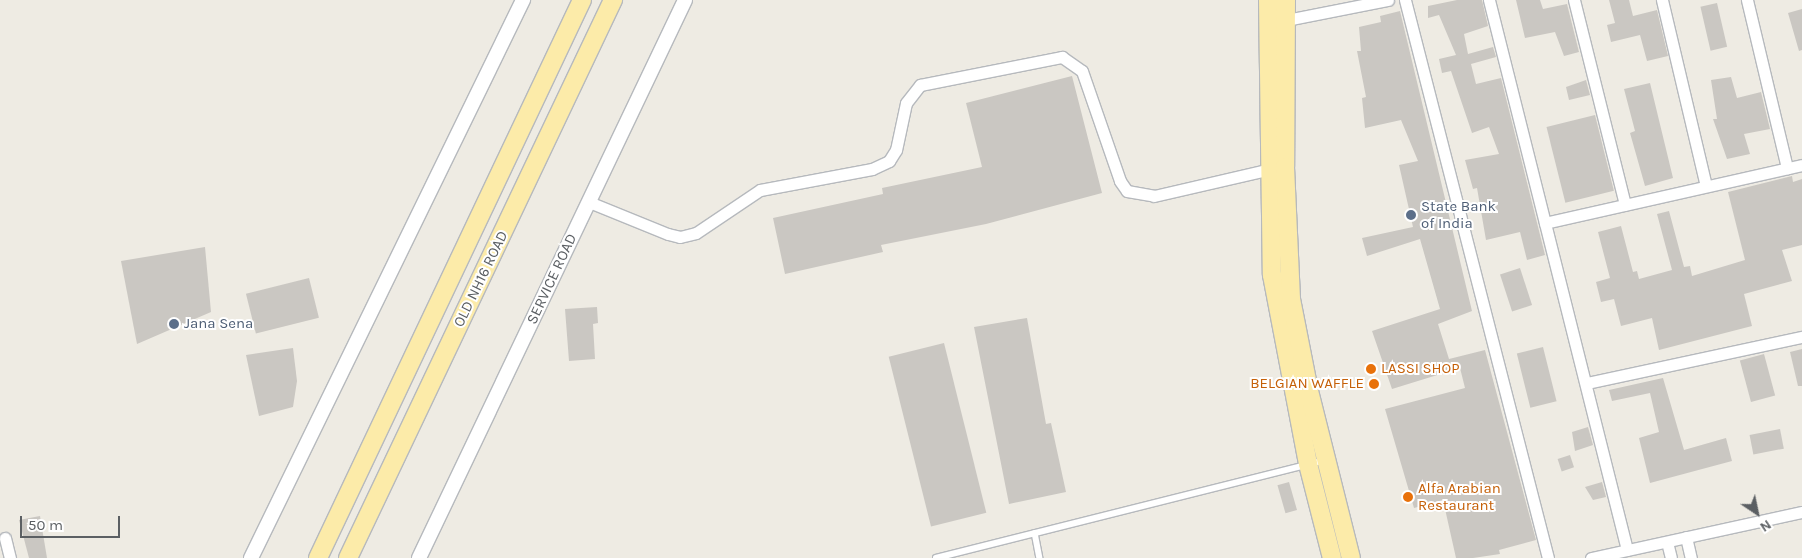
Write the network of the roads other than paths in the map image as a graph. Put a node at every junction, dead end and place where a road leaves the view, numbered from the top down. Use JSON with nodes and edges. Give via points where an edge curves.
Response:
{"nodes":[{"id":1,"x":523,"y":0,"type":"edge"},
{"id":2,"x":582,"y":0,"type":"edge"},
{"id":3,"x":613,"y":0,"type":"edge"},
{"id":4,"x":685,"y":0,"type":"edge"},
{"id":5,"x":1268,"y":0,"type":"edge"},
{"id":6,"x":1286,"y":0,"type":"edge"},
{"id":7,"x":1388,"y":0,"type":"edge"},
{"id":8,"x":1405,"y":0,"type":"edge"},
{"id":9,"x":1489,"y":0,"type":"edge"},
{"id":10,"x":1574,"y":0,"type":"edge"},
{"id":11,"x":1662,"y":0,"type":"edge"},
{"id":12,"x":1747,"y":0,"type":"edge"},
{"id":13,"x":1286,"y":20,"type":"junction"},
{"id":14,"x":1268,"y":24,"type":"junction"},
{"id":15,"x":1802,"y":165,"type":"edge"},
{"id":16,"x":1787,"y":168,"type":"junction"},
{"id":17,"x":1267,"y":170,"type":"junction"},
{"id":18,"x":1706,"y":186,"type":"junction"},
{"id":19,"x":589,"y":202,"type":"junction"},
{"id":20,"x":1625,"y":205,"type":"junction"},
{"id":21,"x":1546,"y":223,"type":"junction"},
{"id":22,"x":1802,"y":337,"type":"edge"},
{"id":23,"x":1587,"y":383,"type":"junction"},
{"id":24,"x":1325,"y":460,"type":"junction"},
{"id":25,"x":1308,"y":464,"type":"junction"},
{"id":26,"x":1802,"y":512,"type":"edge"},
{"id":27,"x":1035,"y":533,"type":"junction"},
{"id":28,"x":1686,"y":537,"type":"junction"},
{"id":29,"x":5,"y":538,"type":"dead end"},
{"id":30,"x":1667,"y":542,"type":"junction"},
{"id":31,"x":1628,"y":550,"type":"junction"},
{"id":32,"x":10,"y":558,"type":"edge"},
{"id":33,"x":251,"y":558,"type":"edge"},
{"id":34,"x":318,"y":558,"type":"edge"},
{"id":35,"x":348,"y":558,"type":"edge"},
{"id":36,"x":419,"y":558,"type":"edge"},
{"id":37,"x":936,"y":558,"type":"edge"},
{"id":38,"x":1040,"y":558,"type":"edge"},
{"id":39,"x":1332,"y":558,"type":"edge"},
{"id":40,"x":1351,"y":558,"type":"edge"},
{"id":41,"x":1548,"y":558,"type":"edge"},
{"id":42,"x":1590,"y":558,"type":"edge"},
{"id":43,"x":1671,"y":558,"type":"edge"},
{"id":44,"x":1691,"y":558,"type":"edge"}],
"edges":[{"from":1,"to":33,"type":"street"},
{"from":2,"to":34,"type":"main road","name":"OLD NH16 ROAD"},
{"from":3,"to":35,"type":"main road","name":"OLD NH16 ROAD"},
{"from":4,"to":19,"type":"street","name":"SERVICE ROAD"},
{"from":5,"to":14,"type":"main road"},
{"from":6,"to":13,"type":"main road"},
{"from":7,"to":13,"type":"street"},
{"from":8,"to":41,"type":"street"},
{"from":9,"to":21,"type":"street"},
{"from":10,"to":20,"type":"street"},
{"from":11,"to":18,"type":"street"},
{"from":12,"to":16,"type":"street"},
{"from":13,"to":14,"type":"street"},
{"from":13,"to":24,"type":"main road","via":[[1285,167],[1291,299]]},
{"from":14,"to":17,"type":"main road"},
{"from":15,"to":16,"type":"street"},
{"from":16,"to":18,"type":"street"},
{"from":17,"to":19,"type":"street","via":[[1154,196],[1127,191],[1120,180],[1082,70],[1062,57],[920,85],[906,103],[896,150],[889,161],[872,169],[760,190],[696,233],[680,237],[668,234]]},
{"from":17,"to":25,"type":"main road","via":[[1276,316]]},
{"from":18,"to":20,"type":"street"},
{"from":19,"to":36,"type":"street","name":"SERVICE ROAD"},
{"from":20,"to":21,"type":"street"},
{"from":21,"to":23,"type":"street"},
{"from":22,"to":23,"type":"street"},
{"from":23,"to":31,"type":"street"},
{"from":24,"to":25,"type":"lane"},
{"from":24,"to":40,"type":"main road"},
{"from":25,"to":27,"type":"lane"},
{"from":25,"to":39,"type":"main road"},
{"from":26,"to":28,"type":"street"},
{"from":27,"to":37,"type":"lane"},
{"from":27,"to":38,"type":"lane"},
{"from":28,"to":30,"type":"street"},
{"from":28,"to":44,"type":"street"},
{"from":29,"to":32,"type":"street"},
{"from":30,"to":31,"type":"street"},
{"from":30,"to":43,"type":"street"},
{"from":31,"to":42,"type":"street"}]}
